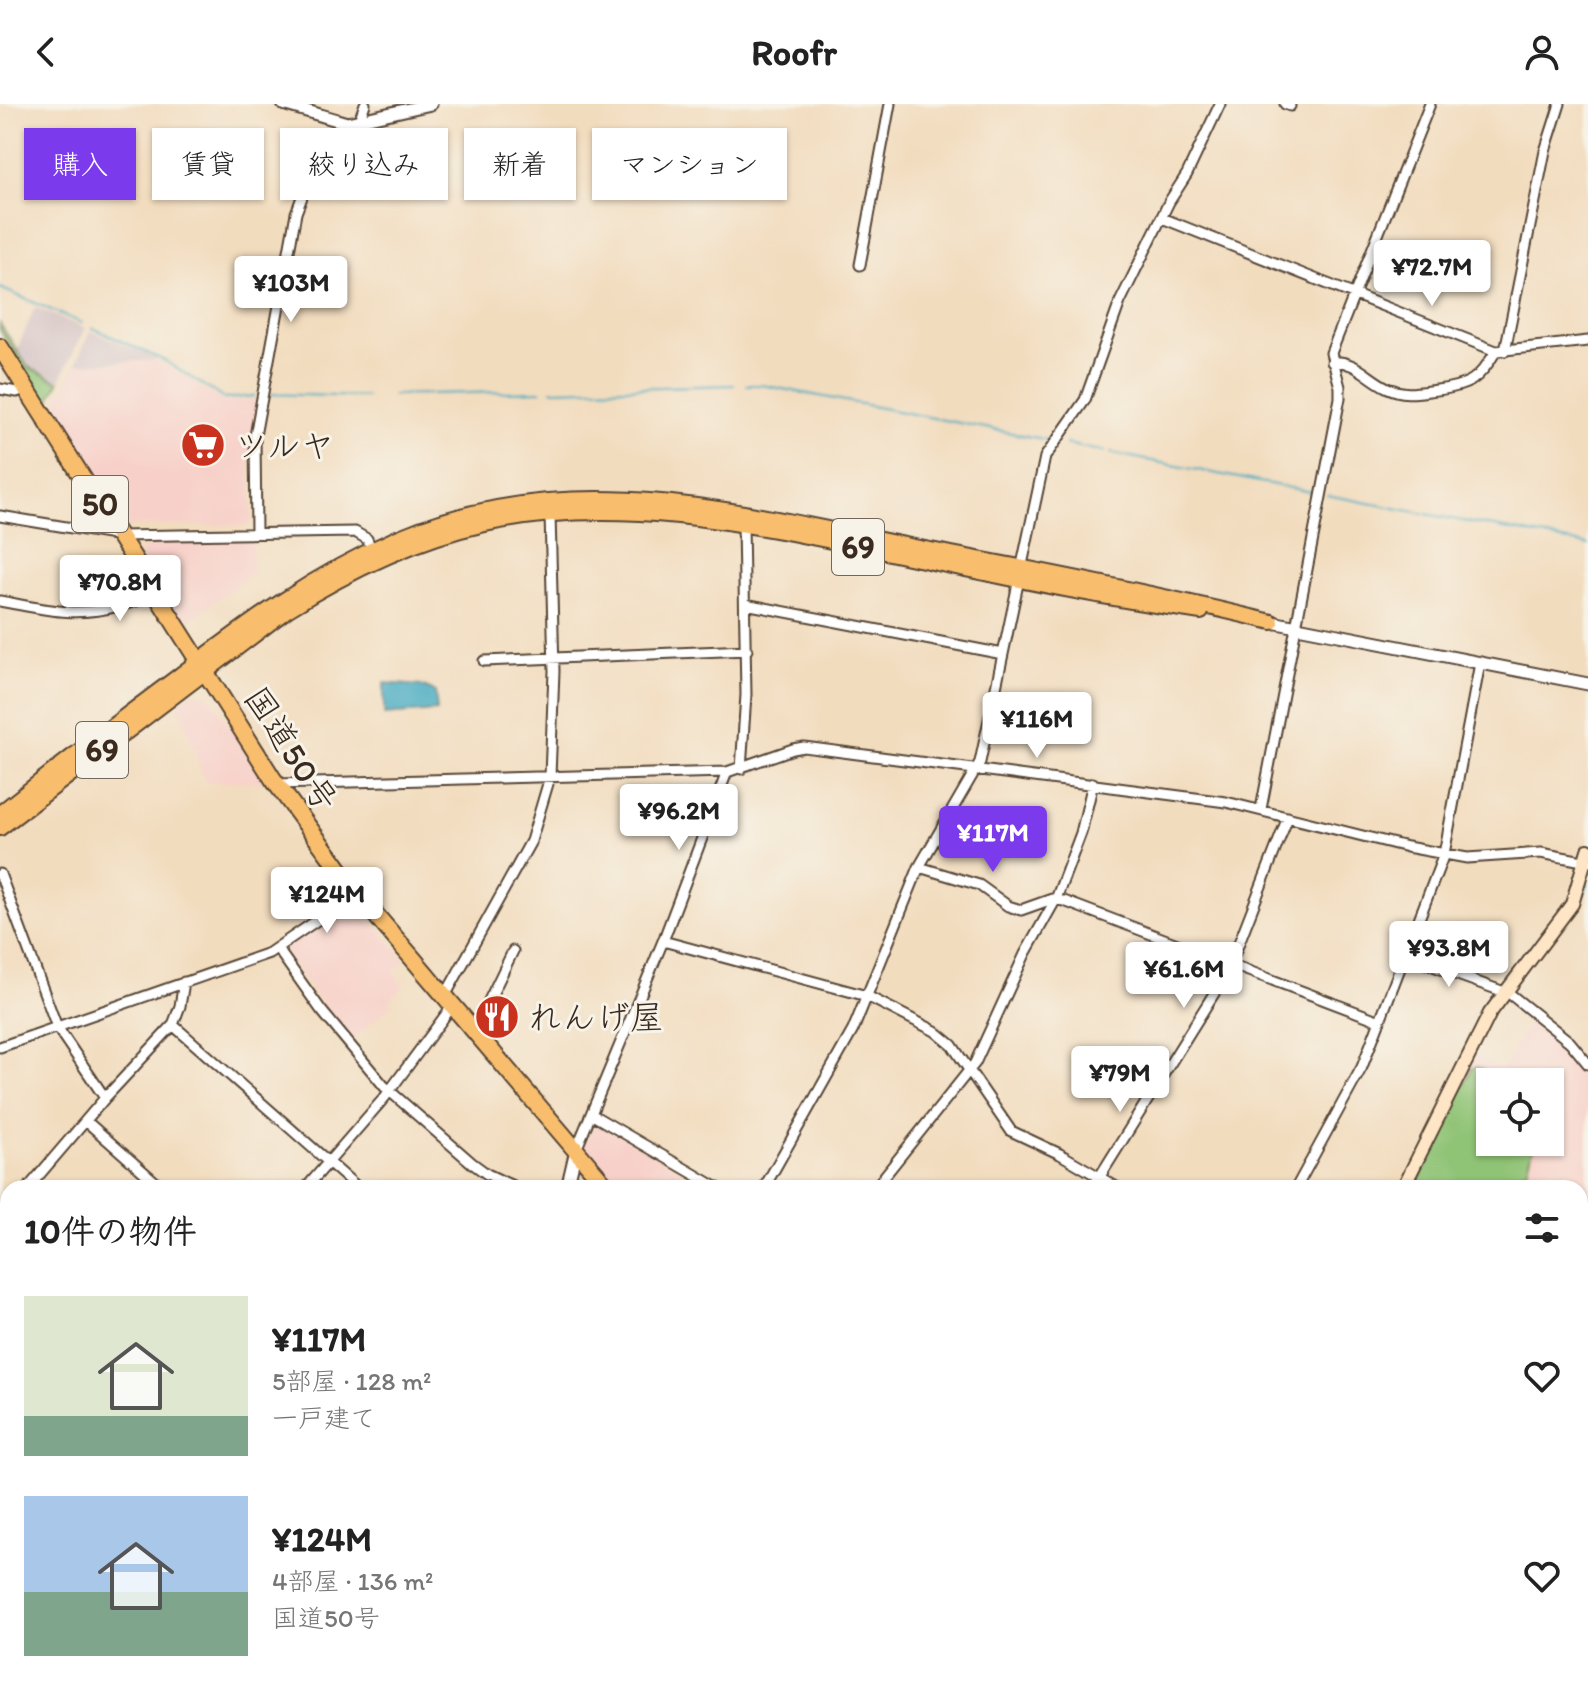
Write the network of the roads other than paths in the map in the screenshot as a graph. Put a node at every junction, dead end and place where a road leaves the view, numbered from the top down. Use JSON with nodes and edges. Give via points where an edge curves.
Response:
{"nodes":[{"id":1,"x":283,"y":104,"type":"edge"},
{"id":2,"x":365,"y":104,"type":"edge"},
{"id":3,"x":431,"y":104,"type":"edge"},
{"id":4,"x":890,"y":104,"type":"edge"},
{"id":5,"x":1220,"y":104,"type":"edge"},
{"id":6,"x":1430,"y":104,"type":"edge"},
{"id":7,"x":1560,"y":104,"type":"edge"},
{"id":8,"x":353,"y":122,"type":"junction"},
{"id":9,"x":1162,"y":218,"type":"junction"},
{"id":10,"x":860,"y":265,"type":"dead end"},
{"id":11,"x":1355,"y":295,"type":"junction"},
{"id":12,"x":1588,"y":341,"type":"edge"},
{"id":13,"x":0,"y":347,"type":"edge"},
{"id":14,"x":1501,"y":351,"type":"junction"},
{"id":15,"x":1332,"y":362,"type":"junction"},
{"id":16,"x":26,"y":388,"type":"junction"},
{"id":17,"x":0,"y":389,"type":"edge"},
{"id":18,"x":550,"y":514,"type":"junction"},
{"id":19,"x":0,"y":516,"type":"edge"},
{"id":20,"x":743,"y":524,"type":"junction"},
{"id":21,"x":256,"y":532,"type":"junction"},
{"id":22,"x":120,"y":536,"type":"junction"},
{"id":23,"x":372,"y":550,"type":"junction"},
{"id":24,"x":1020,"y":574,"type":"junction"},
{"id":25,"x":155,"y":593,"type":"junction"},
{"id":26,"x":0,"y":601,"type":"edge"},
{"id":27,"x":745,"y":604,"type":"junction"},
{"id":28,"x":1272,"y":622,"type":"joint"},
{"id":29,"x":1296,"y":628,"type":"junction"},
{"id":30,"x":747,"y":650,"type":"junction"},
{"id":31,"x":1003,"y":654,"type":"junction"},
{"id":32,"x":554,"y":658,"type":"junction"},
{"id":33,"x":484,"y":661,"type":"dead end"},
{"id":34,"x":1480,"y":663,"type":"junction"},
{"id":35,"x":201,"y":666,"type":"junction"},
{"id":36,"x":1588,"y":684,"type":"edge"},
{"id":37,"x":741,"y":769,"type":"junction"},
{"id":38,"x":977,"y":769,"type":"junction"},
{"id":39,"x":727,"y":772,"type":"junction"},
{"id":40,"x":550,"y":777,"type":"junction"},
{"id":41,"x":1093,"y":783,"type":"junction"},
{"id":42,"x":277,"y":784,"type":"junction"},
{"id":43,"x":1261,"y":809,"type":"junction"},
{"id":44,"x":0,"y":813,"type":"edge"},
{"id":45,"x":1288,"y":817,"type":"junction"},
{"id":46,"x":0,"y":828,"type":"edge"},
{"id":47,"x":1444,"y":854,"type":"junction"},
{"id":48,"x":1587,"y":858,"type":"edge"},
{"id":49,"x":919,"y":867,"type":"junction"},
{"id":50,"x":0,"y":874,"type":"edge"},
{"id":51,"x":357,"y":893,"type":"junction"},
{"id":52,"x":1056,"y":899,"type":"junction"},
{"id":53,"x":663,"y":941,"type":"junction"},
{"id":54,"x":277,"y":948,"type":"junction"},
{"id":55,"x":513,"y":951,"type":"dead end"},
{"id":56,"x":1405,"y":956,"type":"junction"},
{"id":57,"x":1230,"y":965,"type":"junction"},
{"id":58,"x":184,"y":982,"type":"junction"},
{"id":59,"x":1505,"y":991,"type":"junction"},
{"id":60,"x":867,"y":996,"type":"junction"},
{"id":61,"x":449,"y":1000,"type":"junction"},
{"id":62,"x":1380,"y":1021,"type":"junction"},
{"id":63,"x":173,"y":1025,"type":"junction"},
{"id":64,"x":57,"y":1027,"type":"junction"},
{"id":65,"x":473,"y":1029,"type":"junction"},
{"id":66,"x":0,"y":1047,"type":"edge"},
{"id":67,"x":1588,"y":1064,"type":"edge"},
{"id":68,"x":969,"y":1072,"type":"junction"},
{"id":69,"x":389,"y":1091,"type":"junction"},
{"id":70,"x":105,"y":1098,"type":"junction"},
{"id":71,"x":591,"y":1114,"type":"junction"},
{"id":72,"x":86,"y":1121,"type":"junction"},
{"id":73,"x":576,"y":1150,"type":"junction"},
{"id":74,"x":328,"y":1163,"type":"junction"},
{"id":75,"x":1099,"y":1177,"type":"junction"},
{"id":76,"x":35,"y":1180,"type":"edge"},
{"id":77,"x":153,"y":1180,"type":"edge"},
{"id":78,"x":313,"y":1180,"type":"edge"},
{"id":79,"x":348,"y":1180,"type":"edge"},
{"id":80,"x":501,"y":1180,"type":"edge"},
{"id":81,"x":569,"y":1180,"type":"edge"},
{"id":82,"x":601,"y":1180,"type":"edge"},
{"id":83,"x":704,"y":1180,"type":"edge"},
{"id":84,"x":769,"y":1180,"type":"edge"},
{"id":85,"x":881,"y":1180,"type":"edge"},
{"id":86,"x":1097,"y":1180,"type":"edge"},
{"id":87,"x":1104,"y":1180,"type":"edge"},
{"id":88,"x":1300,"y":1180,"type":"edge"},
{"id":89,"x":1407,"y":1180,"type":"edge"}],
"edges":[{"from":1,"to":8,"type":"street"},
{"from":2,"to":8,"type":"street"},
{"from":3,"to":8,"type":"street"},
{"from":4,"to":10,"type":"street"},
{"from":5,"to":9,"type":"street"},
{"from":6,"to":11,"type":"street"},
{"from":7,"to":14,"type":"street"},
{"from":8,"to":21,"type":"street","via":[[307,184],[296,213],[255,436]]},
{"from":9,"to":11,"type":"street"},
{"from":9,"to":24,"type":"street","via":[[1110,325],[1085,400],[1045,457]]},
{"from":11,"to":14,"type":"street"},
{"from":11,"to":15,"type":"street"},
{"from":12,"to":14,"type":"street"},
{"from":13,"to":16,"type":"highway","name":"国道50号","number":"50"},
{"from":14,"to":15,"type":"street","via":[[1467,384],[1413,394],[1386,387],[1356,366]]},
{"from":15,"to":29,"type":"street","via":[[1340,398]]},
{"from":16,"to":17,"type":"street"},
{"from":16,"to":22,"type":"highway","name":"国道50号","number":"50"},
{"from":18,"to":20,"type":"main road","number":"69","via":[[641,512]]},
{"from":18,"to":32,"type":"street"},
{"from":18,"to":35,"type":"main road","number":"69","via":[[486,524],[375,560]]},
{"from":19,"to":22,"type":"street"},
{"from":20,"to":24,"type":"main road","number":"69"},
{"from":20,"to":27,"type":"street"},
{"from":21,"to":22,"type":"street"},
{"from":21,"to":23,"type":"street","via":[[355,532]]},
{"from":22,"to":25,"type":"highway","name":"国道50号","number":"50"},
{"from":23,"to":24,"type":"main road","number":"69","via":[[480,512],[615,498],[744,513]]},
{"from":23,"to":35,"type":"main road","number":"69","via":[[296,590]]},
{"from":24,"to":28,"type":"main road","number":"69","via":[[1176,609]]},
{"from":24,"to":31,"type":"street"},
{"from":25,"to":26,"type":"street","via":[[72,614]]},
{"from":25,"to":35,"type":"highway","name":"国道50号","number":"50"},
{"from":27,"to":30,"type":"street"},
{"from":27,"to":31,"type":"street"},
{"from":28,"to":29,"type":"street"},
{"from":29,"to":34,"type":"street"},
{"from":29,"to":43,"type":"street"},
{"from":30,"to":32,"type":"street"},
{"from":30,"to":37,"type":"street"},
{"from":31,"to":38,"type":"street"},
{"from":32,"to":33,"type":"street"},
{"from":32,"to":40,"type":"street"},
{"from":34,"to":36,"type":"street"},
{"from":34,"to":47,"type":"street"},
{"from":35,"to":42,"type":"highway","name":"国道50号","number":"50"},
{"from":35,"to":44,"type":"main road","number":"69"},
{"from":35,"to":46,"type":"main road","number":"69"},
{"from":37,"to":38,"type":"street","via":[[804,747]]},
{"from":37,"to":39,"type":"street"},
{"from":38,"to":41,"type":"street"},
{"from":38,"to":49,"type":"street"},
{"from":39,"to":40,"type":"street"},
{"from":39,"to":53,"type":"street"},
{"from":40,"to":42,"type":"street"},
{"from":40,"to":61,"type":"street","via":[[531,841]]},
{"from":41,"to":43,"type":"street"},
{"from":41,"to":52,"type":"street"},
{"from":42,"to":51,"type":"highway","name":"国道50号","number":"50"},
{"from":43,"to":45,"type":"street"},
{"from":45,"to":47,"type":"street"},
{"from":45,"to":57,"type":"street"},
{"from":47,"to":48,"type":"street"},
{"from":47,"to":56,"type":"street"},
{"from":48,"to":59,"type":"main road","via":[[1566,914]]},
{"from":49,"to":52,"type":"street","via":[[979,885],[1015,909]]},
{"from":49,"to":60,"type":"street"},
{"from":50,"to":64,"type":"street"},
{"from":51,"to":54,"type":"street"},
{"from":51,"to":61,"type":"highway","name":"国道50号","number":"50"},
{"from":52,"to":57,"type":"street"},
{"from":52,"to":68,"type":"street"},
{"from":53,"to":60,"type":"street"},
{"from":53,"to":71,"type":"street"},
{"from":54,"to":58,"type":"street"},
{"from":54,"to":69,"type":"street"},
{"from":55,"to":65,"type":"street"},
{"from":56,"to":59,"type":"street"},
{"from":56,"to":62,"type":"street"},
{"from":57,"to":62,"type":"street"},
{"from":57,"to":75,"type":"street"},
{"from":58,"to":63,"type":"street"},
{"from":58,"to":64,"type":"street"},
{"from":59,"to":67,"type":"street","via":[[1570,1042]]},
{"from":59,"to":89,"type":"main road"},
{"from":60,"to":68,"type":"street","via":[[940,1034]]},
{"from":60,"to":84,"type":"street"},
{"from":61,"to":65,"type":"highway","name":"国道50号","number":"50"},
{"from":61,"to":69,"type":"street"},
{"from":62,"to":88,"type":"street","via":[[1362,1067]]},
{"from":63,"to":70,"type":"street"},
{"from":63,"to":74,"type":"street"},
{"from":64,"to":66,"type":"street"},
{"from":64,"to":70,"type":"street"},
{"from":65,"to":73,"type":"highway","name":"国道50号","number":"50"},
{"from":68,"to":75,"type":"street","via":[[1011,1131]]},
{"from":68,"to":85,"type":"street"},
{"from":69,"to":74,"type":"street"},
{"from":69,"to":80,"type":"street","via":[[472,1163]]},
{"from":70,"to":72,"type":"street"},
{"from":71,"to":73,"type":"street"},
{"from":71,"to":83,"type":"street"},
{"from":72,"to":76,"type":"street"},
{"from":72,"to":77,"type":"street"},
{"from":73,"to":81,"type":"street"},
{"from":73,"to":82,"type":"highway","name":"国道50号","number":"50"},
{"from":74,"to":78,"type":"street"},
{"from":74,"to":79,"type":"street"},
{"from":75,"to":86,"type":"street"},
{"from":75,"to":87,"type":"street"}]}
